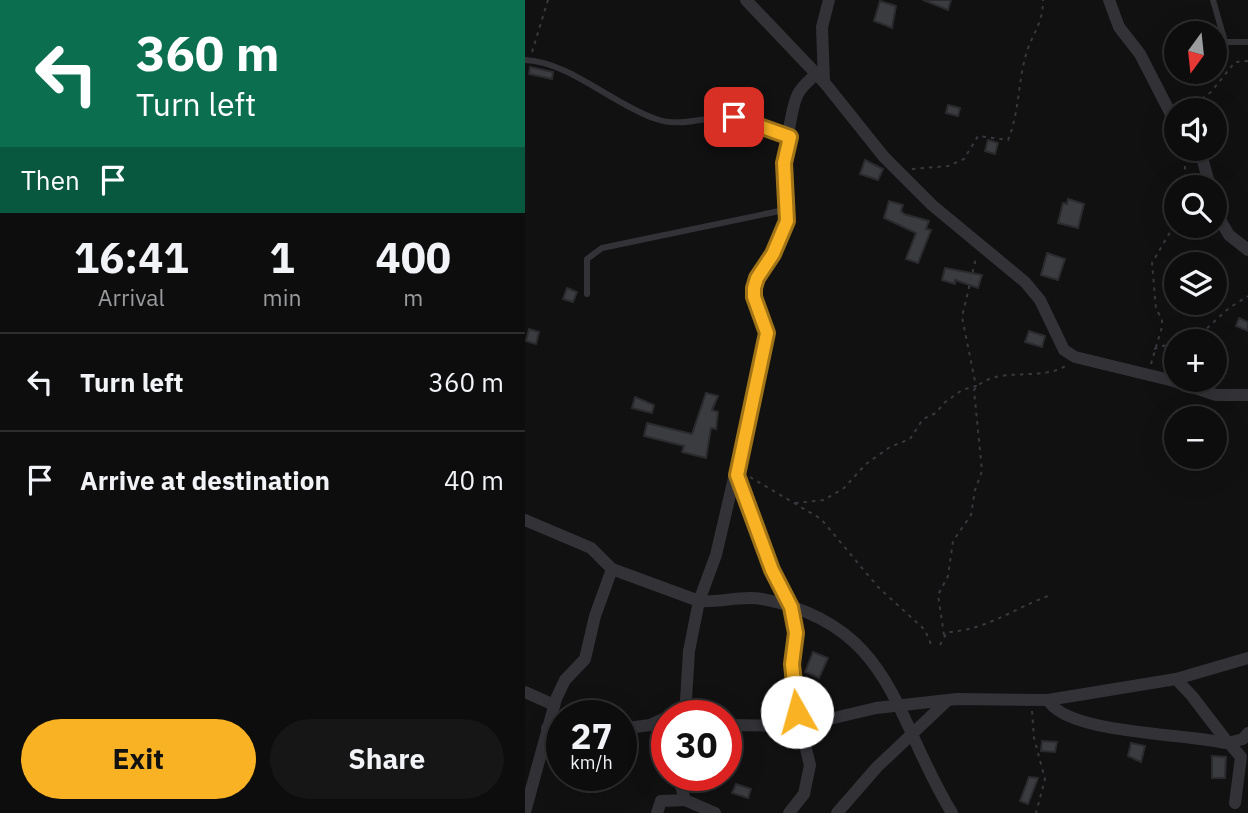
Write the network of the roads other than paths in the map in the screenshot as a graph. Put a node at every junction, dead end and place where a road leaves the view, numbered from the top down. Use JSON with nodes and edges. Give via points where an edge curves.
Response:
{"nodes":[{"id":1,"x":746,"y":0,"type":"edge"},
{"id":2,"x":829,"y":0,"type":"edge"},
{"id":3,"x":1109,"y":0,"type":"edge"},
{"id":4,"x":1213,"y":0,"type":"edge"},
{"id":5,"x":1248,"y":42,"type":"edge"},
{"id":6,"x":528,"y":60,"type":"edge"},
{"id":7,"x":820,"y":78,"type":"junction"},
{"id":8,"x":1164,"y":101,"type":"edge"},
{"id":9,"x":790,"y":137,"type":"junction"},
{"id":10,"x":789,"y":209,"type":"junction"},
{"id":11,"x":1227,"y":232,"type":"edge"},
{"id":12,"x":1248,"y":250,"type":"edge"},
{"id":13,"x":587,"y":294,"type":"dead end"},
{"id":14,"x":1248,"y":395,"type":"edge"},
{"id":15,"x":737,"y":473,"type":"junction"},
{"id":16,"x":525,"y":520,"type":"edge"},
{"id":17,"x":612,"y":569,"type":"junction"},
{"id":18,"x":699,"y":601,"type":"junction"},
{"id":19,"x":791,"y":607,"type":"junction"},
{"id":20,"x":1248,"y":658,"type":"edge"},
{"id":21,"x":1176,"y":679,"type":"junction"},
{"id":22,"x":525,"y":692,"type":"edge"},
{"id":23,"x":556,"y":700,"type":"edge"},
{"id":24,"x":686,"y":700,"type":"edge"},
{"id":25,"x":948,"y":700,"type":"junction"},
{"id":26,"x":1048,"y":700,"type":"junction"},
{"id":27,"x":546,"y":701,"type":"edge"},
{"id":28,"x":900,"y":705,"type":"junction"},
{"id":29,"x":742,"y":725,"type":"edge"},
{"id":30,"x":800,"y":726,"type":"junction"},
{"id":31,"x":546,"y":732,"type":"edge"},
{"id":32,"x":913,"y":733,"type":"junction"},
{"id":33,"x":1248,"y":733,"type":"edge"},
{"id":34,"x":1228,"y":743,"type":"junction"},
{"id":35,"x":682,"y":791,"type":"edge"},
{"id":36,"x":685,"y":800,"type":"junction"},
{"id":37,"x":1235,"y":803,"type":"dead end"},
{"id":38,"x":525,"y":813,"type":"edge"},
{"id":39,"x":657,"y":813,"type":"edge"},
{"id":40,"x":715,"y":813,"type":"edge"},
{"id":41,"x":789,"y":813,"type":"edge"},
{"id":42,"x":837,"y":813,"type":"edge"},
{"id":43,"x":952,"y":813,"type":"edge"}],
"edges":[{"from":1,"to":7,"type":"street"},
{"from":2,"to":7,"type":"street","via":[[822,27]]},
{"from":3,"to":8,"type":"street","via":[[1119,27],[1140,54]]},
{"from":4,"to":5,"type":"lane","via":[[1225,42]]},
{"from":6,"to":9,"type":"lane","via":[[559,65],[622,105],[659,120],[687,123],[734,117]]},
{"from":7,"to":9,"type":"street","via":[[794,101]]},
{"from":7,"to":14,"type":"street","via":[[867,138],[932,205],[1025,282],[1040,300],[1064,350],[1075,357],[1223,397]]},
{"from":9,"to":10,"type":"street","via":[[784,163]]},
{"from":10,"to":13,"type":"lane","via":[[602,248],[587,259]]},
{"from":10,"to":15,"type":"street","via":[[773,254],[754,288],[767,333]]},
{"from":11,"to":12,"type":"street"},
{"from":15,"to":18,"type":"street"},
{"from":15,"to":19,"type":"street","via":[[772,570]]},
{"from":16,"to":17,"type":"street","via":[[591,548]]},
{"from":17,"to":18,"type":"street"},
{"from":17,"to":23,"type":"street","via":[[585,659],[565,680]]},
{"from":18,"to":19,"type":"street","via":[[722,603],[736,597]]},
{"from":18,"to":24,"type":"street"},
{"from":19,"to":28,"type":"street","via":[[836,625],[866,653]]},
{"from":19,"to":30,"type":"street","via":[[796,633],[793,698]]},
{"from":20,"to":21,"type":"street"},
{"from":21,"to":26,"type":"street"},
{"from":21,"to":34,"type":"street"},
{"from":22,"to":27,"type":"street"},
{"from":25,"to":26,"type":"street"},
{"from":25,"to":28,"type":"street"},
{"from":25,"to":32,"type":"street"},
{"from":26,"to":34,"type":"street","via":[[1065,717],[1128,731]]},
{"from":28,"to":30,"type":"street"},
{"from":28,"to":32,"type":"street"},
{"from":29,"to":30,"type":"street"},
{"from":30,"to":41,"type":"street","via":[[810,765],[804,794]]},
{"from":31,"to":38,"type":"street"},
{"from":32,"to":42,"type":"street"},
{"from":32,"to":43,"type":"street"},
{"from":33,"to":34,"type":"street"},
{"from":34,"to":37,"type":"street","via":[[1241,757]]},
{"from":35,"to":36,"type":"street"},
{"from":36,"to":39,"type":"street","via":[[661,801]]},
{"from":36,"to":40,"type":"street"}]}
